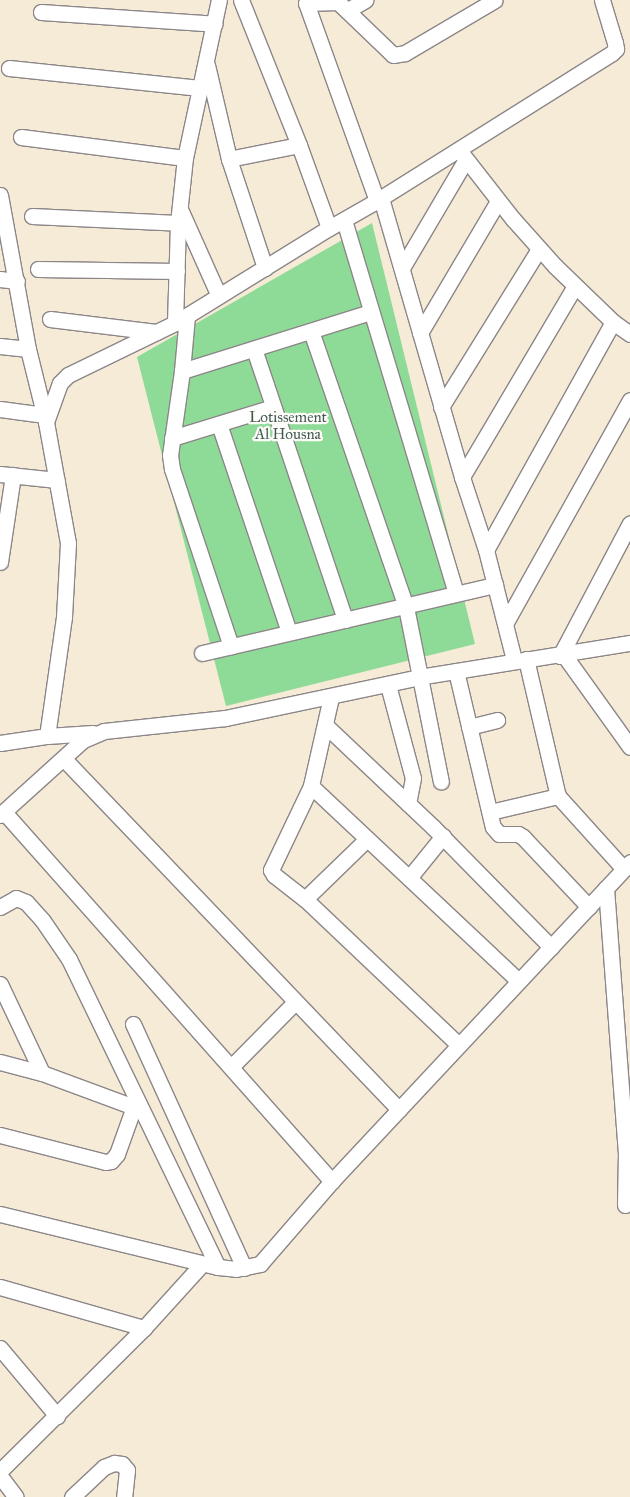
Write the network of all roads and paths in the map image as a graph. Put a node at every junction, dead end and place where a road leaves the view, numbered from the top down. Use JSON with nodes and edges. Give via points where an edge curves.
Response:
{"nodes":[{"id":1,"x":219,"y":0,"type":"edge"},
{"id":2,"x":241,"y":0,"type":"edge"},
{"id":3,"x":365,"y":0,"type":"edge"},
{"id":4,"x":495,"y":0,"type":"edge"},
{"id":5,"x":602,"y":0,"type":"edge"},
{"id":6,"x":348,"y":10,"type":"junction"},
{"id":7,"x":41,"y":12,"type":"dead end"},
{"id":8,"x":215,"y":24,"type":"junction"},
{"id":9,"x":207,"y":63,"type":"junction"},
{"id":10,"x":9,"y":68,"type":"dead end"},
{"id":11,"x":200,"y":88,"type":"junction"},
{"id":12,"x":21,"y":137,"type":"dead end"},
{"id":13,"x":299,"y":145,"type":"junction"},
{"id":14,"x":462,"y":156,"type":"junction"},
{"id":15,"x":185,"y":158,"type":"junction"},
{"id":16,"x":229,"y":159,"type":"junction"},
{"id":17,"x":0,"y":195,"type":"edge"},
{"id":18,"x":379,"y":200,"type":"junction"},
{"id":19,"x":498,"y":201,"type":"junction"},
{"id":20,"x":179,"y":207,"type":"junction"},
{"id":21,"x":32,"y":216,"type":"dead end"},
{"id":22,"x":344,"y":220,"type":"junction"},
{"id":23,"x":178,"y":223,"type":"junction"},
{"id":24,"x":329,"y":228,"type":"junction"},
{"id":25,"x":540,"y":249,"type":"junction"},
{"id":26,"x":265,"y":268,"type":"junction"},
{"id":27,"x":402,"y":268,"type":"junction"},
{"id":28,"x":38,"y":269,"type":"dead end"},
{"id":29,"x":177,"y":271,"type":"junction"},
{"id":30,"x":0,"y":279,"type":"edge"},
{"id":31,"x":17,"y":281,"type":"junction"},
{"id":32,"x":575,"y":286,"type":"junction"},
{"id":33,"x":219,"y":296,"type":"junction"},
{"id":34,"x":370,"y":312,"type":"junction"},
{"id":35,"x":50,"y":319,"type":"dead end"},
{"id":36,"x":181,"y":319,"type":"junction"},
{"id":37,"x":613,"y":322,"type":"junction"},
{"id":38,"x":311,"y":331,"type":"junction"},
{"id":39,"x":156,"y":332,"type":"junction"},
{"id":40,"x":420,"y":333,"type":"junction"},
{"id":41,"x":630,"y":334,"type":"edge"},
{"id":42,"x":0,"y":346,"type":"edge"},
{"id":43,"x":254,"y":349,"type":"junction"},
{"id":44,"x":28,"y":350,"type":"junction"},
{"id":45,"x":182,"y":371,"type":"junction"},
{"id":46,"x":630,"y":400,"type":"edge"},
{"id":47,"x":274,"y":407,"type":"junction"},
{"id":48,"x":442,"y":407,"type":"junction"},
{"id":49,"x":0,"y":409,"type":"edge"},
{"id":50,"x":46,"y":418,"type":"junction"},
{"id":51,"x":219,"y":424,"type":"junction"},
{"id":52,"x":172,"y":438,"type":"junction"},
{"id":53,"x":7,"y":474,"type":"edge"},
{"id":54,"x":462,"y":477,"type":"junction"},
{"id":55,"x":57,"y":480,"type":"junction"},
{"id":56,"x":630,"y":523,"type":"edge"},
{"id":57,"x":486,"y":550,"type":"junction"},
{"id":58,"x":0,"y":562,"type":"edge"},
{"id":59,"x":495,"y":585,"type":"junction"},
{"id":60,"x":456,"y":594,"type":"junction"},
{"id":61,"x":406,"y":607,"type":"junction"},
{"id":62,"x":345,"y":620,"type":"junction"},
{"id":63,"x":506,"y":622,"type":"junction"},
{"id":64,"x":290,"y":632,"type":"junction"},
{"id":65,"x":630,"y":643,"type":"edge"},
{"id":66,"x":231,"y":646,"type":"junction"},
{"id":67,"x":202,"y":653,"type":"dead end"},
{"id":68,"x":562,"y":655,"type":"junction"},
{"id":69,"x":520,"y":660,"type":"junction"},
{"id":70,"x":456,"y":671,"type":"junction"},
{"id":71,"x":420,"y":677,"type":"junction"},
{"id":72,"x":388,"y":685,"type":"junction"},
{"id":73,"x":332,"y":696,"type":"junction"},
{"id":74,"x":497,"y":720,"type":"dead end"},
{"id":75,"x":325,"y":725,"type":"junction"},
{"id":76,"x":469,"y":727,"type":"junction"},
{"id":77,"x":96,"y":733,"type":"junction"},
{"id":78,"x":46,"y":736,"type":"junction"},
{"id":79,"x":0,"y":743,"type":"edge"},
{"id":80,"x":630,"y":747,"type":"edge"},
{"id":81,"x":64,"y":759,"type":"junction"},
{"id":82,"x":442,"y":782,"type":"dead end"},
{"id":83,"x":311,"y":786,"type":"junction"},
{"id":84,"x":558,"y":796,"type":"junction"},
{"id":85,"x":408,"y":804,"type":"junction"},
{"id":86,"x":490,"y":812,"type":"junction"},
{"id":87,"x":2,"y":814,"type":"edge"},
{"id":88,"x":442,"y":836,"type":"junction"},
{"id":89,"x":367,"y":839,"type":"junction"},
{"id":90,"x":627,"y":866,"type":"edge"},
{"id":91,"x":409,"y":878,"type":"junction"},
{"id":92,"x":606,"y":888,"type":"junction"},
{"id":93,"x":304,"y":899,"type":"junction"},
{"id":94,"x":0,"y":907,"type":"edge"},
{"id":95,"x":589,"y":907,"type":"junction"},
{"id":96,"x":551,"y":947,"type":"junction"},
{"id":97,"x":519,"y":981,"type":"junction"},
{"id":98,"x":0,"y":984,"type":"edge"},
{"id":99,"x":295,"y":1002,"type":"junction"},
{"id":100,"x":133,"y":1024,"type":"dead end"},
{"id":101,"x":460,"y":1045,"type":"junction"},
{"id":102,"x":0,"y":1062,"type":"edge"},
{"id":103,"x":231,"y":1067,"type":"junction"},
{"id":104,"x":42,"y":1073,"type":"junction"},
{"id":105,"x":135,"y":1104,"type":"junction"},
{"id":106,"x":400,"y":1110,"type":"junction"},
{"id":107,"x":0,"y":1135,"type":"edge"},
{"id":108,"x":628,"y":1152,"type":"edge"},
{"id":109,"x":332,"y":1181,"type":"junction"},
{"id":110,"x":625,"y":1205,"type":"dead end"},
{"id":111,"x":0,"y":1214,"type":"edge"},
{"id":112,"x":202,"y":1264,"type":"junction"},
{"id":113,"x":218,"y":1267,"type":"junction"},
{"id":114,"x":244,"y":1268,"type":"junction"},
{"id":115,"x":0,"y":1287,"type":"edge"},
{"id":116,"x":144,"y":1328,"type":"junction"},
{"id":117,"x":0,"y":1348,"type":"edge"},
{"id":118,"x":57,"y":1416,"type":"junction"},
{"id":119,"x":0,"y":1471,"type":"edge"},
{"id":120,"x":0,"y":1476,"type":"edge"},
{"id":121,"x":16,"y":1497,"type":"edge"},
{"id":122,"x":72,"y":1497,"type":"edge"},
{"id":123,"x":124,"y":1497,"type":"edge"}],
"edges":[{"from":1,"to":8,"type":"street"},
{"from":2,"to":13,"type":"street"},
{"from":3,"to":6,"type":"street"},
{"from":4,"to":6,"type":"street","via":[[405,53],[392,56]]},
{"from":5,"to":14,"type":"street","via":[[616,49]]},
{"from":6,"to":18,"type":"street","via":[[338,2],[306,3]]},
{"from":7,"to":8,"type":"street"},
{"from":8,"to":9,"type":"street"},
{"from":9,"to":11,"type":"street"},
{"from":9,"to":16,"type":"street"},
{"from":10,"to":11,"type":"street"},
{"from":11,"to":15,"type":"street"},
{"from":12,"to":15,"type":"street"},
{"from":13,"to":16,"type":"street"},
{"from":13,"to":24,"type":"street"},
{"from":14,"to":18,"type":"street"},
{"from":14,"to":19,"type":"street"},
{"from":14,"to":27,"type":"street"},
{"from":15,"to":20,"type":"street"},
{"from":16,"to":26,"type":"street"},
{"from":17,"to":31,"type":"street"},
{"from":18,"to":22,"type":"street"},
{"from":18,"to":27,"type":"street"},
{"from":19,"to":25,"type":"street"},
{"from":19,"to":40,"type":"street"},
{"from":20,"to":23,"type":"street"},
{"from":20,"to":33,"type":"street"},
{"from":21,"to":23,"type":"street"},
{"from":22,"to":24,"type":"street"},
{"from":22,"to":34,"type":"street"},
{"from":23,"to":29,"type":"street"},
{"from":24,"to":26,"type":"street"},
{"from":25,"to":32,"type":"street"},
{"from":25,"to":48,"type":"street"},
{"from":26,"to":33,"type":"street"},
{"from":27,"to":40,"type":"street"},
{"from":28,"to":29,"type":"street"},
{"from":29,"to":36,"type":"street"},
{"from":30,"to":31,"type":"street"},
{"from":31,"to":44,"type":"street"},
{"from":32,"to":37,"type":"street"},
{"from":32,"to":54,"type":"street"},
{"from":33,"to":36,"type":"street"},
{"from":34,"to":38,"type":"street"},
{"from":34,"to":60,"type":"street"},
{"from":35,"to":39,"type":"street"},
{"from":36,"to":39,"type":"street"},
{"from":36,"to":45,"type":"street"},
{"from":37,"to":41,"type":"street"},
{"from":37,"to":57,"type":"street"},
{"from":38,"to":43,"type":"street"},
{"from":38,"to":61,"type":"street"},
{"from":39,"to":50,"type":"street","via":[[68,375],[60,384]]},
{"from":40,"to":48,"type":"street"},
{"from":42,"to":44,"type":"street"},
{"from":43,"to":45,"type":"street"},
{"from":43,"to":47,"type":"street"},
{"from":44,"to":50,"type":"street"},
{"from":45,"to":52,"type":"street"},
{"from":46,"to":63,"type":"street"},
{"from":47,"to":51,"type":"street"},
{"from":47,"to":62,"type":"street"},
{"from":48,"to":54,"type":"street"},
{"from":49,"to":50,"type":"street"},
{"from":50,"to":55,"type":"street"},
{"from":51,"to":52,"type":"street"},
{"from":51,"to":64,"type":"street"},
{"from":52,"to":66,"type":"street","via":[[170,455],[176,485]]},
{"from":53,"to":55,"type":"street"},
{"from":53,"to":58,"type":"street"},
{"from":54,"to":57,"type":"street"},
{"from":55,"to":78,"type":"street","via":[[68,542],[67,573],[64,617]]},
{"from":56,"to":68,"type":"street"},
{"from":57,"to":59,"type":"street"},
{"from":59,"to":60,"type":"street"},
{"from":59,"to":63,"type":"street"},
{"from":60,"to":61,"type":"street"},
{"from":61,"to":62,"type":"street"},
{"from":61,"to":71,"type":"street"},
{"from":62,"to":64,"type":"street"},
{"from":63,"to":69,"type":"street"},
{"from":64,"to":66,"type":"street"},
{"from":65,"to":68,"type":"street"},
{"from":66,"to":67,"type":"street"},
{"from":68,"to":69,"type":"street"},
{"from":68,"to":80,"type":"street"},
{"from":69,"to":70,"type":"street"},
{"from":69,"to":84,"type":"street"},
{"from":70,"to":71,"type":"street"},
{"from":70,"to":76,"type":"street"},
{"from":71,"to":72,"type":"street"},
{"from":71,"to":82,"type":"street"},
{"from":72,"to":73,"type":"street"},
{"from":72,"to":85,"type":"street","via":[[413,778]]},
{"from":73,"to":75,"type":"street"},
{"from":73,"to":77,"type":"street","via":[[224,718]]},
{"from":74,"to":76,"type":"street"},
{"from":75,"to":83,"type":"street"},
{"from":75,"to":85,"type":"street"},
{"from":76,"to":86,"type":"street"},
{"from":77,"to":78,"type":"street"},
{"from":77,"to":81,"type":"street","via":[[83,740]]},
{"from":78,"to":79,"type":"street"},
{"from":81,"to":87,"type":"street"},
{"from":81,"to":99,"type":"street"},
{"from":83,"to":89,"type":"street"},
{"from":83,"to":93,"type":"street","via":[[271,870],[283,884]]},
{"from":84,"to":86,"type":"street"},
{"from":84,"to":90,"type":"street"},
{"from":85,"to":88,"type":"street"},
{"from":86,"to":95,"type":"street","via":[[493,827],[498,833],[523,837]]},
{"from":87,"to":103,"type":"street"},
{"from":88,"to":91,"type":"street"},
{"from":88,"to":96,"type":"street"},
{"from":89,"to":91,"type":"street"},
{"from":89,"to":93,"type":"street"},
{"from":90,"to":92,"type":"street"},
{"from":91,"to":97,"type":"street"},
{"from":92,"to":95,"type":"street"},
{"from":92,"to":108,"type":"street"},
{"from":93,"to":101,"type":"street"},
{"from":94,"to":105,"type":"street","via":[[21,899],[58,941],[83,985]]},
{"from":95,"to":96,"type":"street"},
{"from":96,"to":97,"type":"street"},
{"from":97,"to":101,"type":"street"},
{"from":98,"to":104,"type":"street"},
{"from":99,"to":103,"type":"street"},
{"from":99,"to":106,"type":"street"},
{"from":100,"to":114,"type":"street"},
{"from":101,"to":106,"type":"street"},
{"from":102,"to":104,"type":"street"},
{"from":103,"to":109,"type":"street"},
{"from":104,"to":105,"type":"street"},
{"from":105,"to":107,"type":"street","via":[[111,1162]]},
{"from":105,"to":113,"type":"street"},
{"from":106,"to":109,"type":"street"},
{"from":108,"to":110,"type":"street"},
{"from":109,"to":114,"type":"street","via":[[260,1264]]},
{"from":111,"to":112,"type":"street"},
{"from":112,"to":113,"type":"street"},
{"from":112,"to":116,"type":"street"},
{"from":113,"to":114,"type":"street"},
{"from":115,"to":116,"type":"street"},
{"from":116,"to":118,"type":"street"},
{"from":117,"to":118,"type":"street"},
{"from":118,"to":119,"type":"street"},
{"from":120,"to":121,"type":"street"},
{"from":122,"to":123,"type":"street","via":[[104,1467],[114,1463],[122,1464],[127,1470]]}]}
